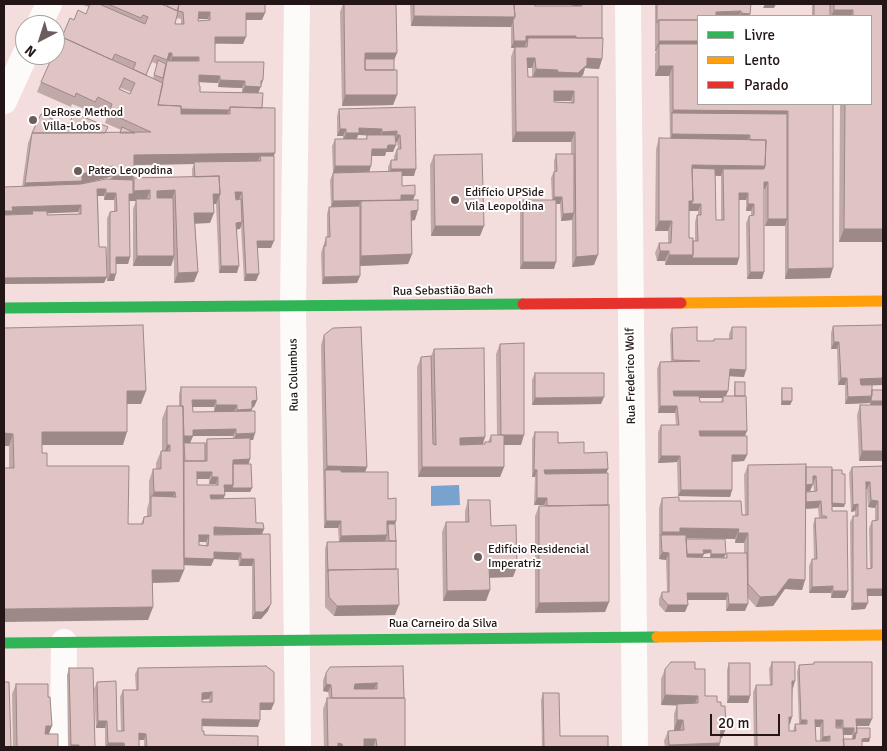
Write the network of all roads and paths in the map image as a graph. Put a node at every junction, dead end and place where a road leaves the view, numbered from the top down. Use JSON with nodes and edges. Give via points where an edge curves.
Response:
{"nodes":[{"id":1,"x":297,"y":4,"type":"edge"},
{"id":2,"x":628,"y":4,"type":"edge"},
{"id":3,"x":20,"y":65,"type":"edge"},
{"id":4,"x":4,"y":101,"type":"edge"},
{"id":5,"x":883,"y":301,"type":"edge"},
{"id":6,"x":630,"y":304,"type":"junction"},
{"id":7,"x":293,"y":307,"type":"junction"},
{"id":8,"x":4,"y":308,"type":"edge"},
{"id":9,"x":883,"y":634,"type":"edge"},
{"id":10,"x":633,"y":637,"type":"junction"},
{"id":11,"x":296,"y":639,"type":"junction"},
{"id":12,"x":64,"y":642,"type":"junction"},
{"id":13,"x":4,"y":643,"type":"edge"},
{"id":14,"x":63,"y":747,"type":"edge"},
{"id":15,"x":298,"y":747,"type":"edge"},
{"id":16,"x":635,"y":747,"type":"edge"}],
"edges":[{"from":1,"to":7,"type":"street","name":"Rua Columbus"},
{"from":2,"to":6,"type":"street","name":"Rua Frederico Wolf"},
{"from":3,"to":4,"type":"street"},
{"from":5,"to":6,"type":"street","name":"Rua Sebastião Bach"},
{"from":6,"to":7,"type":"street","name":"Rua Sebastião Bach"},
{"from":6,"to":10,"type":"street","name":"Rua Frederico Wolf"},
{"from":7,"to":8,"type":"street","name":"Rua Sebastião Bach"},
{"from":7,"to":11,"type":"street","name":"Rua Columbus"},
{"from":9,"to":10,"type":"street","name":"Rua Carneiro da Silva"},
{"from":10,"to":11,"type":"street","name":"Rua Carneiro da Silva"},
{"from":10,"to":16,"type":"street","name":"Rua Frederico Wolf"},
{"from":11,"to":12,"type":"street","name":"Rua Carneiro da Silva"},
{"from":11,"to":15,"type":"street","name":"Rua Columbus"},
{"from":12,"to":13,"type":"street","name":"Rua Carneiro da Silva"},
{"from":12,"to":14,"type":"street"}]}
